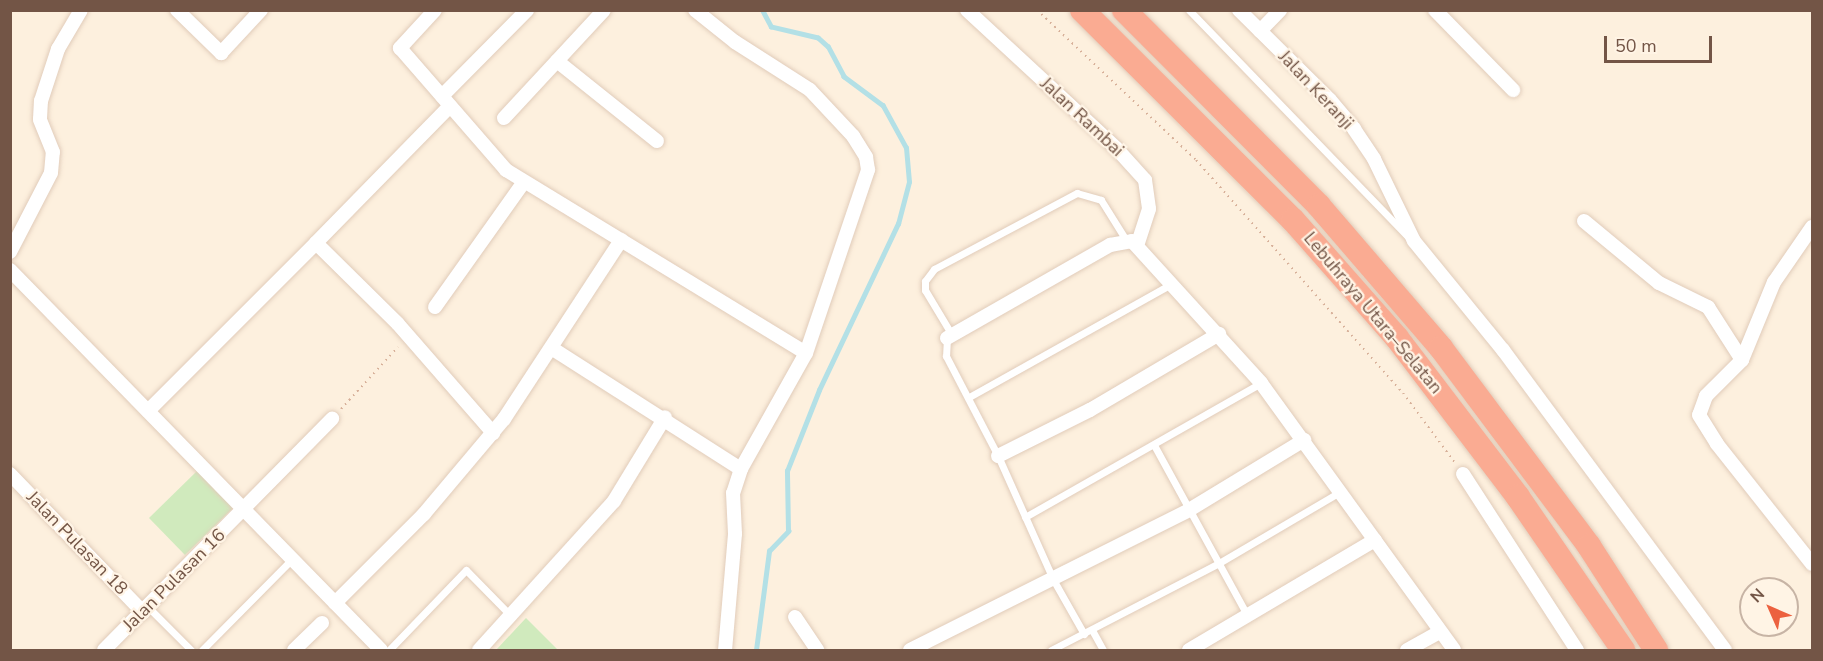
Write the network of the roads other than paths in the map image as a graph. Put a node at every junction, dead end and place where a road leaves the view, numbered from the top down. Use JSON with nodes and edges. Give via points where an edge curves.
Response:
{"nodes":[{"id":1,"x":81,"y":10,"type":"edge"},
{"id":2,"x":177,"y":10,"type":"edge"},
{"id":3,"x":261,"y":10,"type":"edge"},
{"id":4,"x":435,"y":10,"type":"edge"},
{"id":5,"x":527,"y":10,"type":"edge"},
{"id":6,"x":604,"y":10,"type":"edge"},
{"id":7,"x":695,"y":10,"type":"edge"},
{"id":8,"x":967,"y":10,"type":"edge"},
{"id":9,"x":1082,"y":10,"type":"edge"},
{"id":10,"x":1124,"y":10,"type":"edge"},
{"id":11,"x":1189,"y":10,"type":"edge"},
{"id":12,"x":1239,"y":10,"type":"edge"},
{"id":13,"x":1280,"y":10,"type":"edge"},
{"id":14,"x":1441,"y":12,"type":"edge"},
{"id":15,"x":1260,"y":31,"type":"junction"},
{"id":16,"x":557,"y":61,"type":"junction"},
{"id":17,"x":1513,"y":90,"type":"dead end"},
{"id":18,"x":446,"y":101,"type":"junction"},
{"id":19,"x":504,"y":118,"type":"dead end"},
{"id":20,"x":657,"y":141,"type":"dead end"},
{"id":21,"x":523,"y":183,"type":"junction"},
{"id":22,"x":1584,"y":221,"type":"dead end"},
{"id":23,"x":1812,"y":227,"type":"edge"},
{"id":24,"x":621,"y":240,"type":"junction"},
{"id":25,"x":1132,"y":242,"type":"junction"},
{"id":26,"x":1414,"y":242,"type":"junction"},
{"id":27,"x":316,"y":243,"type":"junction"},
{"id":28,"x":10,"y":252,"type":"edge"},
{"id":29,"x":10,"y":270,"type":"edge"},
{"id":30,"x":1173,"y":283,"type":"junction"},
{"id":31,"x":435,"y":307,"type":"dead end"},
{"id":32,"x":1219,"y":334,"type":"junction"},
{"id":33,"x":949,"y":337,"type":"junction"},
{"id":34,"x":552,"y":349,"type":"junction"},
{"id":35,"x":806,"y":353,"type":"junction"},
{"id":36,"x":1742,"y":360,"type":"junction"},
{"id":37,"x":1261,"y":383,"type":"junction"},
{"id":38,"x":969,"y":397,"type":"junction"},
{"id":39,"x":148,"y":411,"type":"junction"},
{"id":40,"x":665,"y":417,"type":"junction"},
{"id":41,"x":332,"y":419,"type":"road end"},
{"id":42,"x":493,"y":433,"type":"junction"},
{"id":43,"x":1305,"y":440,"type":"junction"},
{"id":44,"x":1154,"y":445,"type":"junction"},
{"id":45,"x":998,"y":456,"type":"junction"},
{"id":46,"x":741,"y":469,"type":"junction"},
{"id":47,"x":10,"y":474,"type":"edge"},
{"id":48,"x":1463,"y":474,"type":"road end"},
{"id":49,"x":1341,"y":491,"type":"junction"},
{"id":50,"x":244,"y":510,"type":"junction"},
{"id":51,"x":1189,"y":510,"type":"junction"},
{"id":52,"x":1025,"y":517,"type":"junction"},
{"id":53,"x":1375,"y":540,"type":"junction"},
{"id":54,"x":292,"y":559,"type":"junction"},
{"id":55,"x":1219,"y":562,"type":"junction"},
{"id":56,"x":1812,"y":564,"type":"edge"},
{"id":57,"x":1054,"y":581,"type":"junction"},
{"id":58,"x":335,"y":603,"type":"junction"},
{"id":59,"x":145,"y":609,"type":"junction"},
{"id":60,"x":515,"y":613,"type":"junction"},
{"id":61,"x":795,"y":617,"type":"dead end"},
{"id":62,"x":1248,"y":617,"type":"junction"},
{"id":63,"x":322,"y":623,"type":"dead end"},
{"id":64,"x":1088,"y":632,"type":"junction"},
{"id":65,"x":1439,"y":632,"type":"junction"},
{"id":66,"x":104,"y":651,"type":"edge"},
{"id":67,"x":191,"y":651,"type":"edge"},
{"id":68,"x":201,"y":651,"type":"edge"},
{"id":69,"x":294,"y":651,"type":"edge"},
{"id":70,"x":381,"y":651,"type":"edge"},
{"id":71,"x":389,"y":651,"type":"edge"},
{"id":72,"x":479,"y":651,"type":"edge"},
{"id":73,"x":724,"y":651,"type":"edge"},
{"id":74,"x":817,"y":651,"type":"edge"},
{"id":75,"x":910,"y":651,"type":"edge"},
{"id":76,"x":1052,"y":651,"type":"edge"},
{"id":77,"x":1103,"y":651,"type":"edge"},
{"id":78,"x":1190,"y":651,"type":"edge"},
{"id":79,"x":1407,"y":651,"type":"edge"},
{"id":80,"x":1454,"y":651,"type":"edge"},
{"id":81,"x":1577,"y":651,"type":"edge"},
{"id":82,"x":1623,"y":651,"type":"edge"},
{"id":83,"x":1656,"y":651,"type":"edge"},
{"id":84,"x":1725,"y":651,"type":"edge"}],
"edges":[{"from":1,"to":28,"type":"street","via":[[58,49],[41,101],[40,120],[53,152],[51,173]]},
{"from":2,"to":3,"type":"street","via":[[221,53]]},
{"from":4,"to":18,"type":"street","via":[[400,48]]},
{"from":5,"to":18,"type":"street"},
{"from":6,"to":16,"type":"street"},
{"from":7,"to":35,"type":"street","via":[[735,42],[810,90],[853,136],[866,158],[866,181]]},
{"from":8,"to":25,"type":"street","name":"Jalan Rambai","via":[[1116,148],[1145,180],[1149,209]]},
{"from":9,"to":82,"type":"highway","name":"Lebuhraya Utara–Selatan","via":[[1293,219],[1397,338],[1518,497]]},
{"from":10,"to":83,"type":"highway","name":"Lebuhraya Utara–Selatan","via":[[1319,206],[1433,340],[1582,537]]},
{"from":11,"to":26,"type":"lane"},
{"from":12,"to":15,"type":"street","name":"Jalan Keranji"},
{"from":13,"to":15,"type":"street"},
{"from":14,"to":17,"type":"street"},
{"from":15,"to":26,"type":"street","name":"Jalan Keranji","via":[[1354,129],[1374,159]]},
{"from":16,"to":19,"type":"street"},
{"from":16,"to":20,"type":"street"},
{"from":18,"to":21,"type":"street","via":[[500,164]]},
{"from":18,"to":27,"type":"street"},
{"from":21,"to":24,"type":"street"},
{"from":21,"to":31,"type":"street"},
{"from":22,"to":36,"type":"street","via":[[1659,284],[1708,307]]},
{"from":23,"to":36,"type":"street","via":[[1774,282]]},
{"from":24,"to":34,"type":"street"},
{"from":24,"to":35,"type":"street"},
{"from":25,"to":30,"type":"street"},
{"from":25,"to":33,"type":"street","via":[[1110,245]]},
{"from":25,"to":33,"type":"lane","via":[[1101,201],[1077,193],[927,276],[926,290]]},
{"from":26,"to":84,"type":"street","name":"Jalan Keranji","via":[[1503,350]]},
{"from":27,"to":39,"type":"street"},
{"from":27,"to":42,"type":"street","via":[[408,336]]},
{"from":29,"to":39,"type":"street"},
{"from":30,"to":32,"type":"street"},
{"from":30,"to":38,"type":"lane"},
{"from":32,"to":37,"type":"street"},
{"from":32,"to":45,"type":"street","via":[[1090,410]]},
{"from":33,"to":38,"type":"lane","via":[[946,356]]},
{"from":34,"to":40,"type":"street"},
{"from":34,"to":42,"type":"street"},
{"from":35,"to":46,"type":"street"},
{"from":36,"to":56,"type":"street","via":[[1702,402],[1701,422]]},
{"from":37,"to":43,"type":"street"},
{"from":37,"to":44,"type":"lane"},
{"from":38,"to":45,"type":"lane"},
{"from":39,"to":50,"type":"street"},
{"from":40,"to":46,"type":"street"},
{"from":40,"to":60,"type":"street","via":[[614,501]]},
{"from":41,"to":50,"type":"street","name":"Jalan Pulasan 16"},
{"from":42,"to":58,"type":"street","via":[[424,514]]},
{"from":43,"to":49,"type":"street"},
{"from":43,"to":51,"type":"street"},
{"from":44,"to":51,"type":"lane"},
{"from":44,"to":52,"type":"lane"},
{"from":45,"to":52,"type":"lane"},
{"from":46,"to":73,"type":"street","via":[[733,493],[735,534]]},
{"from":47,"to":59,"type":"street","name":"Jalan Pulasan 18"},
{"from":48,"to":81,"type":"street"},
{"from":49,"to":53,"type":"street"},
{"from":49,"to":55,"type":"lane"},
{"from":50,"to":54,"type":"street"},
{"from":50,"to":59,"type":"street","name":"Jalan Pulasan 16"},
{"from":51,"to":55,"type":"lane"},
{"from":51,"to":57,"type":"street"},
{"from":52,"to":57,"type":"lane"},
{"from":53,"to":62,"type":"street"},
{"from":53,"to":65,"type":"street"},
{"from":54,"to":58,"type":"street"},
{"from":54,"to":68,"type":"lane"},
{"from":55,"to":62,"type":"lane"},
{"from":55,"to":64,"type":"lane"},
{"from":57,"to":64,"type":"lane"},
{"from":57,"to":75,"type":"street"},
{"from":58,"to":70,"type":"street"},
{"from":59,"to":66,"type":"street","name":"Jalan Pulasan 16"},
{"from":59,"to":67,"type":"lane"},
{"from":60,"to":71,"type":"lane","via":[[466,570]]},
{"from":60,"to":72,"type":"street"},
{"from":61,"to":74,"type":"street"},
{"from":62,"to":78,"type":"street"},
{"from":63,"to":69,"type":"street"},
{"from":64,"to":76,"type":"lane"},
{"from":64,"to":77,"type":"lane"},
{"from":65,"to":79,"type":"street"},
{"from":65,"to":80,"type":"street"}]}
